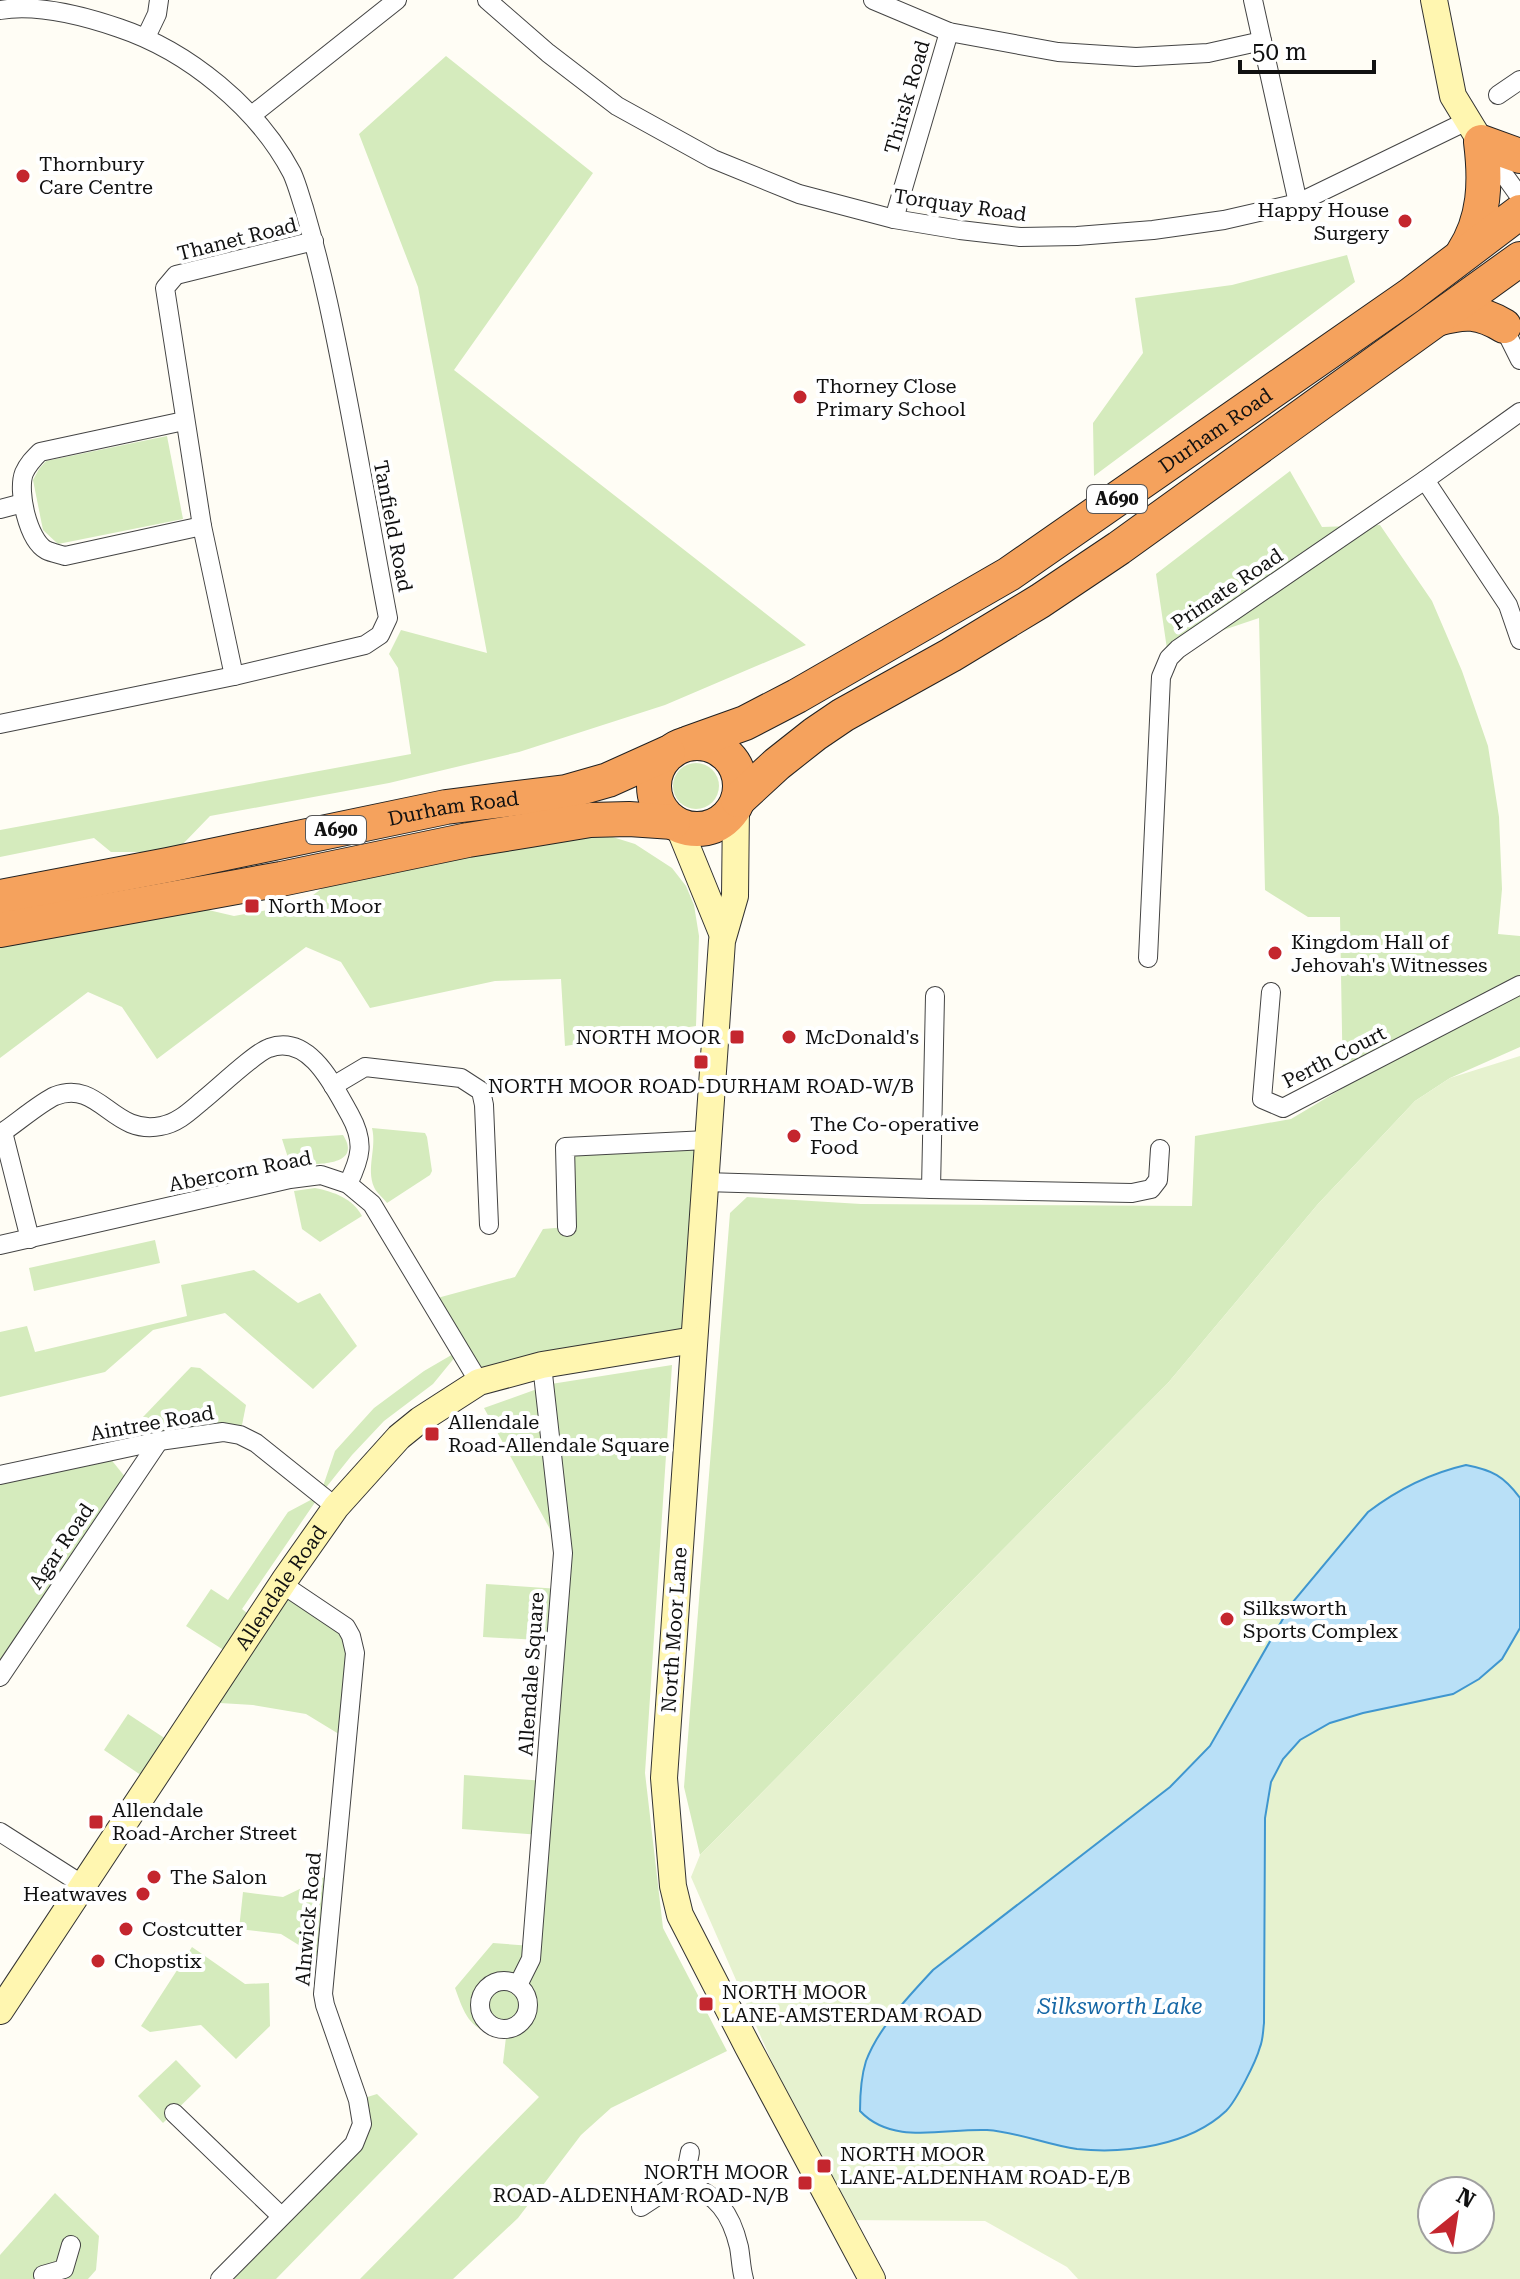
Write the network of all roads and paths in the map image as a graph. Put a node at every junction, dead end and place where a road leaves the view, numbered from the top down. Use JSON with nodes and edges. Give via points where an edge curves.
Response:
{"nodes":[{"id":1,"x":159,"y":0,"type":"edge"},
{"id":2,"x":397,"y":0,"type":"edge"},
{"id":3,"x":487,"y":0,"type":"edge"},
{"id":4,"x":873,"y":0,"type":"edge"},
{"id":5,"x":1253,"y":0,"type":"edge"},
{"id":6,"x":1434,"y":0,"type":"edge"},
{"id":7,"x":0,"y":10,"type":"edge"},
{"id":8,"x":949,"y":32,"type":"junction"},
{"id":9,"x":146,"y":37,"type":"junction"},
{"id":10,"x":1262,"y":41,"type":"junction"},
{"id":11,"x":1520,"y":80,"type":"edge"},
{"id":12,"x":1498,"y":95,"type":"dead end"},
{"id":13,"x":252,"y":115,"type":"junction"},
{"id":14,"x":1474,"y":132,"type":"junction"},
{"id":15,"x":1520,"y":156,"type":"edge"},
{"id":16,"x":1520,"y":197,"type":"edge"},
{"id":17,"x":1298,"y":203,"type":"junction"},
{"id":18,"x":1520,"y":212,"type":"edge"},
{"id":19,"x":894,"y":219,"type":"junction"},
{"id":20,"x":314,"y":241,"type":"junction"},
{"id":21,"x":1458,"y":258,"type":"junction"},
{"id":22,"x":1520,"y":259,"type":"edge"},
{"id":23,"x":1479,"y":288,"type":"junction"},
{"id":24,"x":1437,"y":319,"type":"junction"},
{"id":25,"x":1504,"y":326,"type":"junction"},
{"id":26,"x":1520,"y":360,"type":"edge"},
{"id":27,"x":1520,"y":412,"type":"edge"},
{"id":28,"x":184,"y":421,"type":"junction"},
{"id":29,"x":1425,"y":480,"type":"junction"},
{"id":30,"x":23,"y":503,"type":"junction"},
{"id":31,"x":0,"y":509,"type":"edge"},
{"id":32,"x":202,"y":526,"type":"junction"},
{"id":33,"x":1520,"y":640,"type":"edge"},
{"id":34,"x":234,"y":676,"type":"junction"},
{"id":35,"x":0,"y":724,"type":"edge"},
{"id":36,"x":678,"y":748,"type":"junction"},
{"id":37,"x":737,"y":803,"type":"junction"},
{"id":38,"x":676,"y":824,"type":"junction"},
{"id":39,"x":0,"y":897,"type":"edge"},
{"id":40,"x":0,"y":930,"type":"edge"},
{"id":41,"x":722,"y":933,"type":"junction"},
{"id":42,"x":1148,"y":958,"type":"dead end"},
{"id":43,"x":1520,"y":985,"type":"edge"},
{"id":44,"x":1271,"y":992,"type":"dead end"},
{"id":45,"x":935,"y":996,"type":"dead end"},
{"id":46,"x":333,"y":1086,"type":"junction"},
{"id":47,"x":2,"y":1133,"type":"edge"},
{"id":48,"x":707,"y":1140,"type":"junction"},
{"id":49,"x":1160,"y":1149,"type":"dead end"},
{"id":50,"x":704,"y":1182,"type":"junction"},
{"id":51,"x":348,"y":1184,"type":"junction"},
{"id":52,"x":931,"y":1189,"type":"junction"},
{"id":53,"x":489,"y":1225,"type":"dead end"},
{"id":54,"x":567,"y":1227,"type":"dead end"},
{"id":55,"x":30,"y":1239,"type":"junction"},
{"id":56,"x":0,"y":1245,"type":"edge"},
{"id":57,"x":694,"y":1340,"type":"junction"},
{"id":58,"x":542,"y":1365,"type":"junction"},
{"id":59,"x":479,"y":1382,"type":"junction"},
{"id":60,"x":159,"y":1441,"type":"junction"},
{"id":61,"x":0,"y":1475,"type":"edge"},
{"id":62,"x":336,"y":1507,"type":"junction"},
{"id":63,"x":282,"y":1584,"type":"junction"},
{"id":64,"x":0,"y":1677,"type":"edge"},
{"id":65,"x":0,"y":1832,"type":"edge"},
{"id":66,"x":83,"y":1885,"type":"junction"},
{"id":67,"x":518,"y":1985,"type":"dead end"},
{"id":68,"x":0,"y":2011,"type":"edge"},
{"id":69,"x":174,"y":2113,"type":"dead end"},
{"id":70,"x":690,"y":2152,"type":"dead end"},
{"id":71,"x":684,"y":2183,"type":"junction"},
{"id":72,"x":641,"y":2207,"type":"dead end"},
{"id":73,"x":281,"y":2216,"type":"junction"},
{"id":74,"x":71,"y":2245,"type":"dead end"},
{"id":75,"x":69,"y":2274,"type":"edge"},
{"id":76,"x":43,"y":2275,"type":"dead end"},
{"id":77,"x":220,"y":2279,"type":"edge"},
{"id":78,"x":744,"y":2279,"type":"edge"},
{"id":79,"x":872,"y":2279,"type":"edge"}],
"edges":[{"from":1,"to":9,"type":"street"},
{"from":2,"to":13,"type":"street"},
{"from":3,"to":19,"type":"street","name":"Torquay Road","via":[[617,106],[713,159],[799,194]]},
{"from":4,"to":8,"type":"street"},
{"from":5,"to":10,"type":"street"},
{"from":6,"to":14,"type":"street","via":[[1453,96]]},
{"from":7,"to":9,"type":"street","name":"Tanfield Road","via":[[17,7],[90,18]]},
{"from":8,"to":10,"type":"street","via":[[1058,52],[1136,57],[1208,53]]},
{"from":8,"to":19,"type":"street","name":"Thirsk Road"},
{"from":9,"to":13,"type":"street","name":"Tanfield Road","via":[[204,74]]},
{"from":10,"to":17,"type":"street"},
{"from":11,"to":12,"type":"street"},
{"from":13,"to":20,"type":"street","name":"Tanfield Road","via":[[293,175]]},
{"from":14,"to":15,"type":"highway"},
{"from":14,"to":16,"type":"street"},
{"from":14,"to":17,"type":"street","name":"Torquay Road"},
{"from":14,"to":21,"type":"highway","via":[[1485,171],[1483,200],[1475,229]]},
{"from":17,"to":19,"type":"street","name":"Torquay Road","via":[[1224,220],[1077,236],[1020,237]]},
{"from":18,"to":21,"type":"highway","name":"Durham Road","number":"A690"},
{"from":20,"to":28,"type":"street","name":"Thanet Road","via":[[176,275],[165,288]]},
{"from":20,"to":34,"type":"street","name":"Tanfield Road","via":[[388,618],[380,635],[365,645]]},
{"from":21,"to":23,"type":"street"},
{"from":21,"to":36,"type":"highway","name":"Durham Road","number":"A690","via":[[1009,574],[797,696]]},
{"from":22,"to":23,"type":"highway","name":"Durham Road","number":"A690"},
{"from":23,"to":24,"type":"highway","name":"Durham Road","number":"A690"},
{"from":23,"to":25,"type":"street"},
{"from":24,"to":25,"type":"highway","via":[[1473,313]]},
{"from":24,"to":37,"type":"highway","name":"Durham Road","number":"A690","via":[[1106,557],[815,734]]},
{"from":25,"to":26,"type":"street"},
{"from":27,"to":29,"type":"street","name":"Primate Road"},
{"from":28,"to":30,"type":"street","via":[[40,452],[23,476]]},
{"from":28,"to":32,"type":"street","name":"Thanet Road"},
{"from":29,"to":33,"type":"street","via":[[1508,605]]},
{"from":29,"to":42,"type":"street","name":"Primate Road","via":[[1169,658],[1161,677]]},
{"from":30,"to":31,"type":"street"},
{"from":30,"to":32,"type":"street","via":[[44,549],[65,556]]},
{"from":32,"to":34,"type":"street","name":"Thanet Road"},
{"from":34,"to":35,"type":"street","name":"Tanfield Road"},
{"from":36,"to":37,"type":"highway","via":[[702,743],[725,753],[739,774]]},
{"from":36,"to":38,"type":"highway","via":[[660,763],[653,788],[663,813]]},
{"from":36,"to":39,"type":"highway","name":"Durham Road","number":"A690","via":[[608,780],[566,792],[446,807]]},
{"from":37,"to":38,"type":"highway","name":"Durham Road","via":[[712,827],[698,830]]},
{"from":37,"to":41,"type":"street","name":"North Moor Lane","via":[[735,896]]},
{"from":38,"to":40,"type":"highway","name":"Durham Road","number":"A690","via":[[590,820]]},
{"from":38,"to":41,"type":"street","name":"North Moor Lane"},
{"from":41,"to":48,"type":"street","name":"North Moor Lane"},
{"from":43,"to":44,"type":"street","name":"Perth Court","via":[[1283,1108],[1262,1099]]},
{"from":45,"to":52,"type":"street"},
{"from":46,"to":47,"type":"street","via":[[303,1050],[286,1045],[267,1048],[182,1118],[165,1125],[130,1125],[97,1101],[71,1094],[55,1097]]},
{"from":46,"to":51,"type":"street","via":[[356,1127],[361,1148]]},
{"from":46,"to":53,"type":"street","via":[[365,1067],[461,1078],[481,1091]]},
{"from":47,"to":55,"type":"street"},
{"from":48,"to":50,"type":"street","name":"North Moor Lane"},
{"from":48,"to":54,"type":"street","via":[[565,1147]]},
{"from":49,"to":52,"type":"street","via":[[1158,1180],[1151,1189],[1132,1193]]},
{"from":50,"to":52,"type":"street"},
{"from":50,"to":57,"type":"street","name":"North Moor Lane"},
{"from":51,"to":55,"type":"street","name":"Abercorn Road","via":[[321,1175],[290,1179]]},
{"from":51,"to":59,"type":"street","via":[[377,1210]]},
{"from":55,"to":56,"type":"street","name":"Abercorn Road"},
{"from":57,"to":58,"type":"street","name":"Allendale Road"},
{"from":57,"to":79,"type":"street","name":"North Moor Lane","via":[[664,1778],[673,1886],[680,1915]]},
{"from":58,"to":59,"type":"street","name":"Allendale Road"},
{"from":58,"to":67,"type":"street","name":"Allendale Square","via":[[563,1553],[533,1946]]},
{"from":59,"to":62,"type":"street","name":"Allendale Road","via":[[399,1437]]},
{"from":60,"to":61,"type":"street","name":"Aintree Road"},
{"from":60,"to":62,"type":"street","name":"Aintree Road","via":[[206,1433],[240,1435]]},
{"from":60,"to":64,"type":"street","name":"Agar Road"},
{"from":62,"to":63,"type":"street","name":"Allendale Road"},
{"from":63,"to":66,"type":"street","name":"Allendale Road"},
{"from":63,"to":73,"type":"street","name":"Alnwick Road","via":[[346,1627],[355,1653],[323,1994],[362,2124],[354,2144]]},
{"from":65,"to":66,"type":"street"},
{"from":66,"to":68,"type":"street","name":"Allendale Road"},
{"from":69,"to":73,"type":"street"},
{"from":70,"to":71,"type":"street"},
{"from":71,"to":72,"type":"street"},
{"from":71,"to":78,"type":"street","via":[[702,2189],[727,2215]]},
{"from":73,"to":77,"type":"street","name":"Alnwick Road"},
{"from":74,"to":75,"type":"street"},
{"from":75,"to":76,"type":"street"}]}
